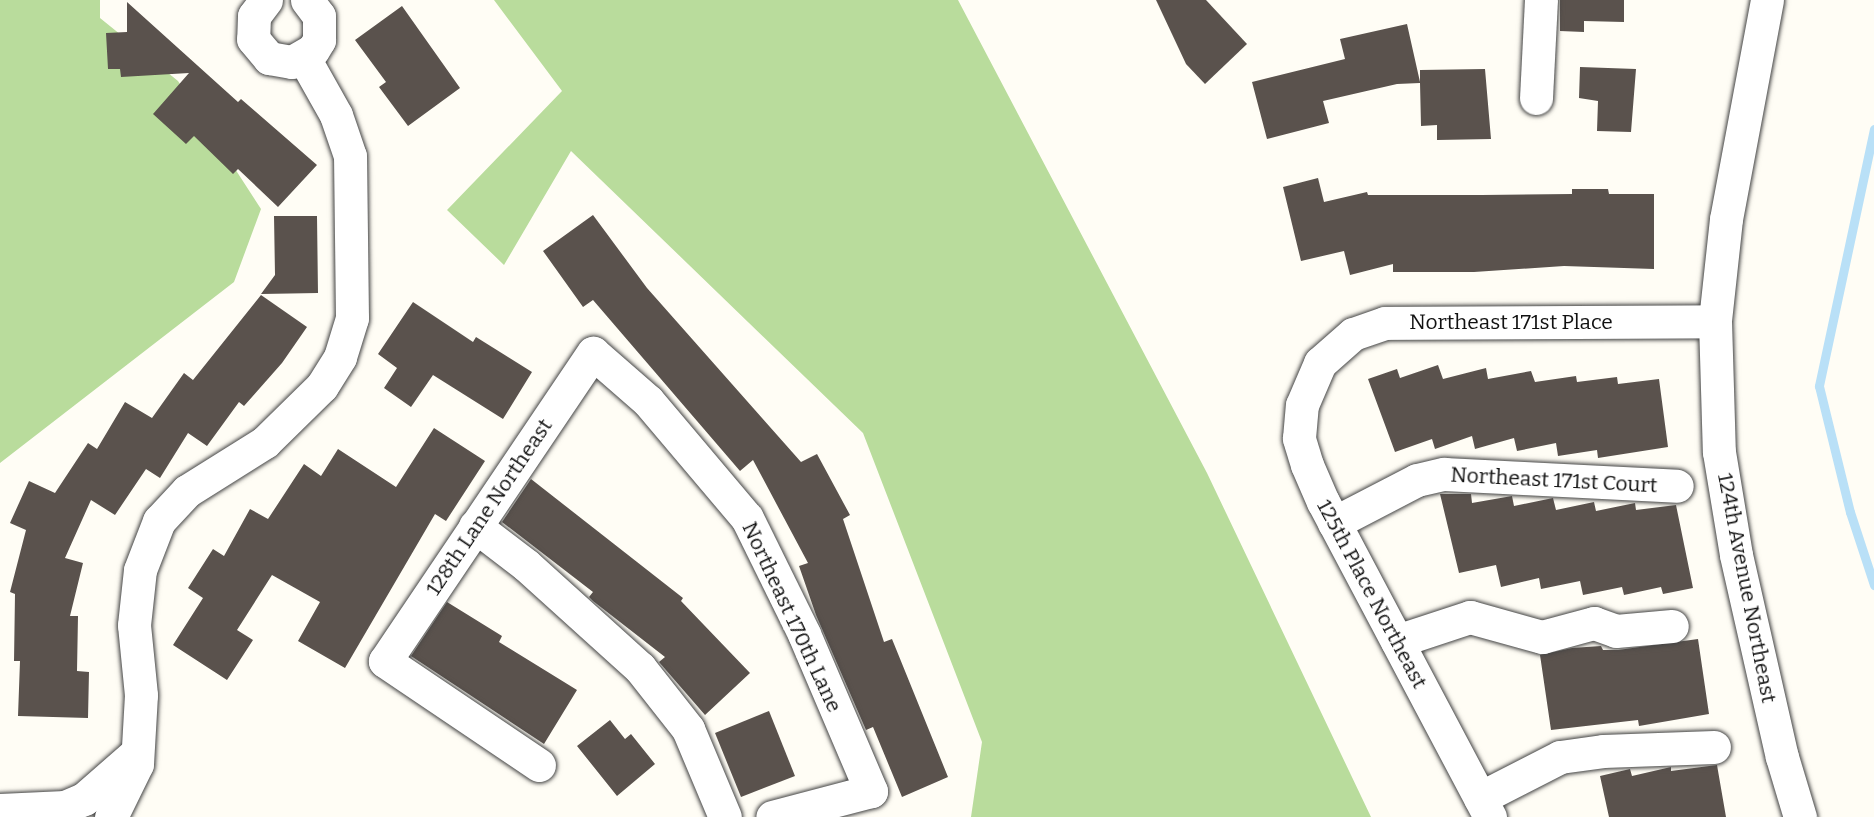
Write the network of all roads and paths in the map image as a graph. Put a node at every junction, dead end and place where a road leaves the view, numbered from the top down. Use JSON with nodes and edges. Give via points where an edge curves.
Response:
{"nodes":[{"id":1,"x":266,"y":0,"type":"edge"},
{"id":2,"x":307,"y":0,"type":"edge"},
{"id":3,"x":1540,"y":0,"type":"edge"},
{"id":4,"x":1767,"y":0,"type":"edge"},
{"id":5,"x":304,"y":58,"type":"junction"},
{"id":6,"x":1536,"y":98,"type":"dead end"},
{"id":7,"x":1716,"y":321,"type":"junction"},
{"id":8,"x":593,"y":353,"type":"joint"},
{"id":9,"x":1320,"y":363,"type":"joint"},
{"id":10,"x":1677,"y":486,"type":"dead end"},
{"id":11,"x":1334,"y":523,"type":"junction"},
{"id":12,"x":475,"y":526,"type":"junction"},
{"id":13,"x":1672,"y":626,"type":"dead end"},
{"id":14,"x":1397,"y":641,"type":"junction"},
{"id":15,"x":1714,"y":747,"type":"dead end"},
{"id":16,"x":137,"y":751,"type":"junction"},
{"id":17,"x":539,"y":765,"type":"dead end"},
{"id":18,"x":860,"y":802,"type":"edge"},
{"id":19,"x":1485,"y":808,"type":"edge"},
{"id":20,"x":0,"y":810,"type":"edge"},
{"id":21,"x":111,"y":817,"type":"edge"},
{"id":22,"x":725,"y":817,"type":"edge"},
{"id":23,"x":772,"y":817,"type":"edge"},
{"id":24,"x":1800,"y":817,"type":"edge"}],
"edges":[{"from":1,"to":5,"type":"street","via":[[254,16],[252,27],[259,50],[280,62]]},
{"from":2,"to":5,"type":"street","via":[[319,16],[321,28],[313,50]]},
{"from":3,"to":6,"type":"street"},
{"from":4,"to":7,"type":"street","name":"124th Avenue Northeast","via":[[1728,208]]},
{"from":5,"to":16,"type":"street","via":[[336,115],[350,156],[352,318],[340,357],[322,386],[265,442],[187,491],[159,521],[140,570],[134,625],[141,694]]},
{"from":7,"to":9,"type":"street","name":"Northeast 171st Place","via":[[1385,323],[1353,334]]},
{"from":7,"to":24,"type":"street","name":"124th Avenue Northeast","via":[[1719,452],[1736,555],[1782,757]]},
{"from":8,"to":12,"type":"street","name":"128th Lane Northeast"},
{"from":8,"to":18,"type":"street","name":"Northeast 170th Lane","via":[[648,401],[747,518],[804,634]]},
{"from":9,"to":11,"type":"street","name":"125th Place Northeast","via":[[1302,405],[1299,438]]},
{"from":10,"to":11,"type":"street","name":"Northeast 171st Court","via":[[1444,474],[1418,480]]},
{"from":11,"to":14,"type":"street","name":"125th Place Northeast"},
{"from":12,"to":17,"type":"street","name":"128th Lane Northeast","via":[[385,661]]},
{"from":12,"to":22,"type":"street","via":[[526,565],[640,668],[688,729]]},
{"from":13,"to":14,"type":"street","via":[[1616,631],[1594,623],[1542,637],[1470,616]]},
{"from":14,"to":19,"type":"street","name":"125th Place Northeast"},
{"from":15,"to":19,"type":"street","via":[[1603,751],[1560,757]]},
{"from":16,"to":20,"type":"street","via":[[84,799],[65,807]]},
{"from":16,"to":21,"type":"street","via":[[137,764]]},
{"from":18,"to":23,"type":"street"}]}
